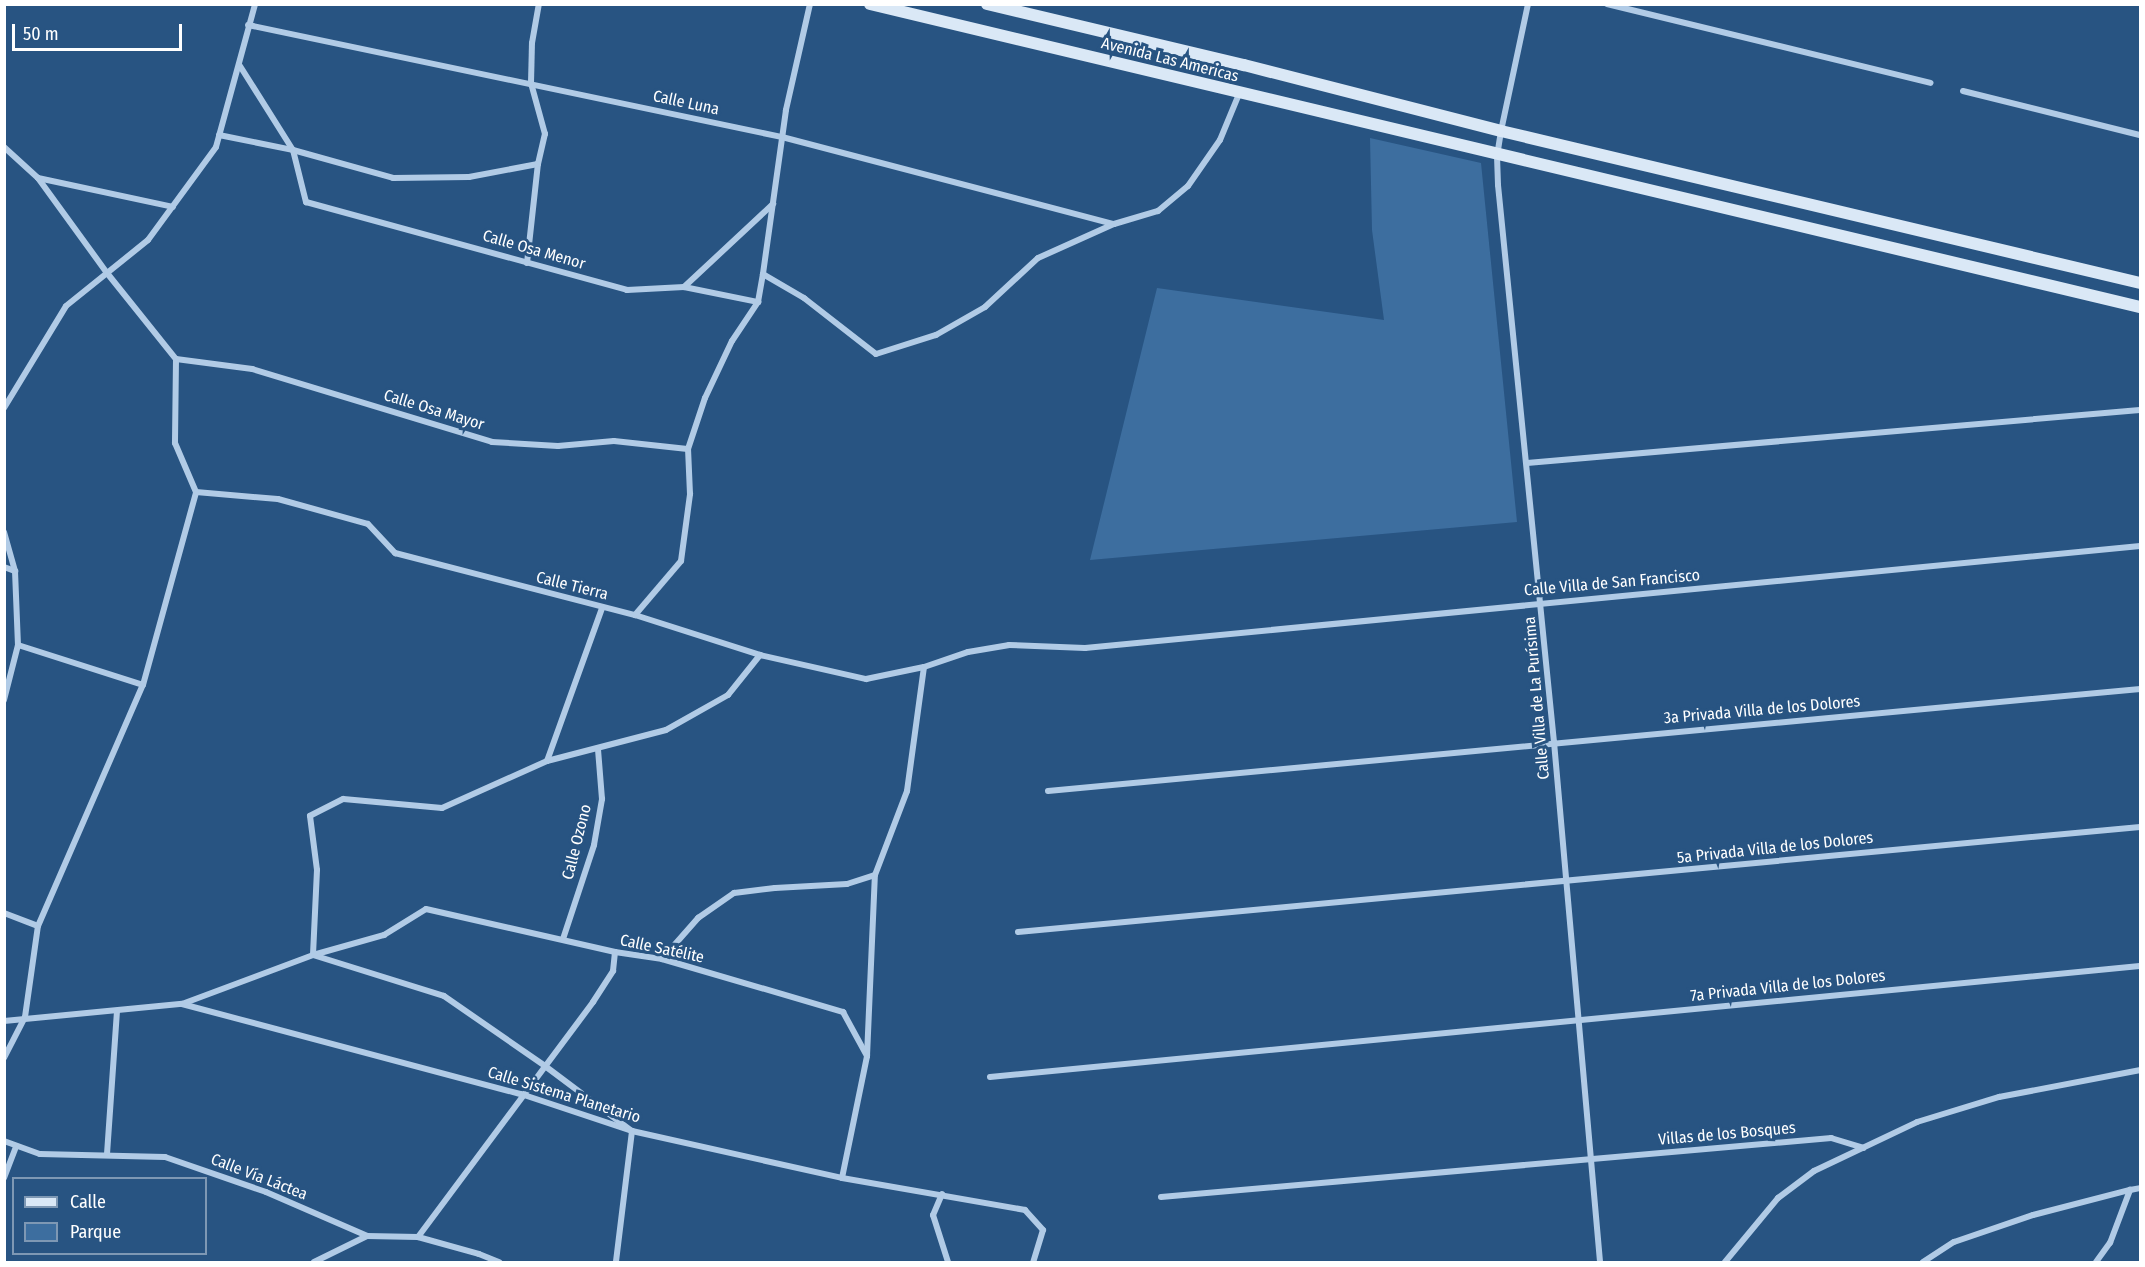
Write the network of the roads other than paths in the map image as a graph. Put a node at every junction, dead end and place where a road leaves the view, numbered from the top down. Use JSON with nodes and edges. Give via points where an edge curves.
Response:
{"nodes":[{"id":1,"x":255,"y":4,"type":"edge"},
{"id":2,"x":539,"y":4,"type":"edge"},
{"id":3,"x":810,"y":4,"type":"edge"},
{"id":4,"x":870,"y":4,"type":"edge"},
{"id":5,"x":987,"y":4,"type":"edge"},
{"id":6,"x":1528,"y":4,"type":"edge"},
{"id":7,"x":1607,"y":4,"type":"edge"},
{"id":8,"x":248,"y":25,"type":"junction"},
{"id":9,"x":240,"y":66,"type":"junction"},
{"id":10,"x":531,"y":83,"type":"junction"},
{"id":11,"x":1931,"y":83,"type":"dead end"},
{"id":12,"x":1963,"y":91,"type":"dead end"},
{"id":13,"x":1239,"y":94,"type":"junction"},
{"id":14,"x":1501,"y":131,"type":"junction"},
{"id":15,"x":219,"y":135,"type":"junction"},
{"id":16,"x":2140,"y":135,"type":"edge"},
{"id":17,"x":782,"y":137,"type":"junction"},
{"id":18,"x":4,"y":147,"type":"edge"},
{"id":19,"x":293,"y":150,"type":"junction"},
{"id":20,"x":1497,"y":156,"type":"junction"},
{"id":21,"x":538,"y":164,"type":"junction"},
{"id":22,"x":38,"y":178,"type":"junction"},
{"id":23,"x":773,"y":203,"type":"junction"},
{"id":24,"x":173,"y":207,"type":"junction"},
{"id":25,"x":1114,"y":224,"type":"junction"},
{"id":26,"x":527,"y":263,"type":"junction"},
{"id":27,"x":107,"y":273,"type":"junction"},
{"id":28,"x":763,"y":274,"type":"junction"},
{"id":29,"x":2140,"y":283,"type":"edge"},
{"id":30,"x":684,"y":287,"type":"junction"},
{"id":31,"x":758,"y":302,"type":"junction"},
{"id":32,"x":2140,"y":307,"type":"edge"},
{"id":33,"x":176,"y":359,"type":"junction"},
{"id":34,"x":4,"y":408,"type":"edge"},
{"id":35,"x":2140,"y":410,"type":"edge"},
{"id":36,"x":688,"y":449,"type":"junction"},
{"id":37,"x":1527,"y":463,"type":"junction"},
{"id":38,"x":196,"y":492,"type":"junction"},
{"id":39,"x":4,"y":532,"type":"edge"},
{"id":40,"x":2140,"y":546,"type":"edge"},
{"id":41,"x":4,"y":567,"type":"edge"},
{"id":42,"x":15,"y":571,"type":"junction"},
{"id":43,"x":1541,"y":603,"type":"junction"},
{"id":44,"x":602,"y":608,"type":"junction"},
{"id":45,"x":635,"y":615,"type":"junction"},
{"id":46,"x":18,"y":645,"type":"junction"},
{"id":47,"x":1085,"y":648,"type":"joint"},
{"id":48,"x":760,"y":655,"type":"junction"},
{"id":49,"x":924,"y":667,"type":"junction"},
{"id":50,"x":143,"y":685,"type":"junction"},
{"id":51,"x":2140,"y":689,"type":"edge"},
{"id":52,"x":4,"y":700,"type":"edge"},
{"id":53,"x":1554,"y":742,"type":"junction"},
{"id":54,"x":598,"y":749,"type":"junction"},
{"id":55,"x":547,"y":761,"type":"junction"},
{"id":56,"x":1048,"y":791,"type":"dead end"},
{"id":57,"x":2140,"y":827,"type":"edge"},
{"id":58,"x":875,"y":875,"type":"junction"},
{"id":59,"x":1567,"y":882,"type":"junction"},
{"id":60,"x":4,"y":913,"type":"edge"},
{"id":61,"x":38,"y":926,"type":"junction"},
{"id":62,"x":1018,"y":932,"type":"dead end"},
{"id":63,"x":563,"y":939,"type":"junction"},
{"id":64,"x":615,"y":952,"type":"junction"},
{"id":65,"x":313,"y":955,"type":"junction"},
{"id":66,"x":662,"y":959,"type":"junction"},
{"id":67,"x":2140,"y":966,"type":"edge"},
{"id":68,"x":182,"y":1004,"type":"junction"},
{"id":69,"x":117,"y":1011,"type":"junction"},
{"id":70,"x":25,"y":1017,"type":"junction"},
{"id":71,"x":4,"y":1021,"type":"edge"},
{"id":72,"x":1580,"y":1021,"type":"junction"},
{"id":73,"x":867,"y":1056,"type":"junction"},
{"id":74,"x":4,"y":1058,"type":"edge"},
{"id":75,"x":545,"y":1066,"type":"junction"},
{"id":76,"x":2140,"y":1070,"type":"edge"},
{"id":77,"x":990,"y":1077,"type":"dead end"},
{"id":78,"x":521,"y":1094,"type":"junction"},
{"id":79,"x":632,"y":1131,"type":"junction"},
{"id":80,"x":4,"y":1141,"type":"edge"},
{"id":81,"x":16,"y":1146,"type":"junction"},
{"id":82,"x":1863,"y":1148,"type":"junction"},
{"id":83,"x":107,"y":1154,"type":"junction"},
{"id":84,"x":1592,"y":1159,"type":"junction"},
{"id":85,"x":4,"y":1178,"type":"edge"},
{"id":86,"x":842,"y":1178,"type":"junction"},
{"id":87,"x":2140,"y":1188,"type":"edge"},
{"id":88,"x":2130,"y":1190,"type":"junction"},
{"id":89,"x":942,"y":1194,"type":"junction"},
{"id":90,"x":1161,"y":1197,"type":"dead end"},
{"id":91,"x":367,"y":1236,"type":"junction"},
{"id":92,"x":418,"y":1237,"type":"junction"},
{"id":93,"x":314,"y":1263,"type":"edge"},
{"id":94,"x":499,"y":1263,"type":"edge"},
{"id":95,"x":616,"y":1263,"type":"edge"},
{"id":96,"x":948,"y":1263,"type":"edge"},
{"id":97,"x":1033,"y":1263,"type":"edge"},
{"id":98,"x":1600,"y":1263,"type":"edge"},
{"id":99,"x":1725,"y":1263,"type":"edge"},
{"id":100,"x":1923,"y":1263,"type":"edge"},
{"id":101,"x":2096,"y":1263,"type":"edge"}],
"edges":[{"from":1,"to":8,"type":"street"},
{"from":2,"to":10,"type":"street","via":[[532,43]]},
{"from":3,"to":17,"type":"street"},
{"from":4,"to":13,"type":"street","name":"Avenida Las Americas"},
{"from":5,"to":14,"type":"street","name":"Avenida Las Americas"},
{"from":6,"to":14,"type":"street","name":"Calle Villa de La Purísima"},
{"from":7,"to":11,"type":"street"},
{"from":8,"to":9,"type":"street"},
{"from":8,"to":10,"type":"street","name":"Calle Luna"},
{"from":9,"to":15,"type":"street"},
{"from":9,"to":19,"type":"street"},
{"from":10,"to":17,"type":"street","name":"Calle Luna"},
{"from":10,"to":21,"type":"street","via":[[545,134]]},
{"from":12,"to":16,"type":"street"},
{"from":13,"to":20,"type":"street","name":"Avenida Las Americas"},
{"from":13,"to":25,"type":"street","via":[[1220,140],[1188,186],[1158,211]]},
{"from":14,"to":20,"type":"street","name":"Calle Villa de La Purísima"},
{"from":14,"to":29,"type":"street","name":"Avenida Las Americas"},
{"from":15,"to":19,"type":"street"},
{"from":15,"to":24,"type":"street","via":[[216,147]]},
{"from":17,"to":23,"type":"street"},
{"from":17,"to":25,"type":"street","name":"Calle Luna"},
{"from":18,"to":22,"type":"street"},
{"from":19,"to":21,"type":"street","via":[[393,178],[469,177]]},
{"from":19,"to":26,"type":"street","name":"Calle Osa Menor","via":[[306,202]]},
{"from":20,"to":32,"type":"street","name":"Avenida Las Americas"},
{"from":20,"to":37,"type":"street","name":"Calle Villa de La Purísima"},
{"from":21,"to":26,"type":"street"},
{"from":22,"to":24,"type":"street"},
{"from":22,"to":27,"type":"street"},
{"from":23,"to":28,"type":"street"},
{"from":23,"to":30,"type":"street"},
{"from":24,"to":27,"type":"street","via":[[148,240]]},
{"from":25,"to":28,"type":"street","via":[[1038,258],[985,307],[936,335],[876,354],[804,298]]},
{"from":26,"to":30,"type":"street","name":"Calle Osa Menor","via":[[627,290]]},
{"from":27,"to":33,"type":"street"},
{"from":27,"to":34,"type":"street","via":[[66,306]]},
{"from":28,"to":31,"type":"street"},
{"from":30,"to":31,"type":"street","name":"Calle Osa Menor"},
{"from":31,"to":36,"type":"street","via":[[732,341],[705,398]]},
{"from":33,"to":36,"type":"street","name":"Calle Osa Mayor","via":[[252,369],[492,442],[558,446],[614,441]]},
{"from":33,"to":38,"type":"street","via":[[175,443]]},
{"from":35,"to":37,"type":"street"},
{"from":36,"to":45,"type":"street","via":[[690,494],[681,561]]},
{"from":37,"to":43,"type":"street","name":"Calle Villa de La Purísima"},
{"from":38,"to":44,"type":"street","name":"Calle Tierra","via":[[278,500],[368,524],[395,553]]},
{"from":38,"to":50,"type":"street"},
{"from":39,"to":42,"type":"street"},
{"from":40,"to":43,"type":"street","name":"Calle Villa de San Francisco"},
{"from":41,"to":42,"type":"street"},
{"from":42,"to":46,"type":"street"},
{"from":43,"to":47,"type":"street","name":"Calle Villa de San Francisco"},
{"from":43,"to":53,"type":"street","name":"Calle Villa de La Purísima"},
{"from":44,"to":45,"type":"street","name":"Calle Tierra"},
{"from":44,"to":55,"type":"street"},
{"from":45,"to":48,"type":"street","name":"Calle Tierra"},
{"from":46,"to":50,"type":"street"},
{"from":46,"to":52,"type":"street"},
{"from":47,"to":49,"type":"street","name":"Calle Tierra","via":[[1009,645],[968,652]]},
{"from":48,"to":49,"type":"street","name":"Calle Tierra","via":[[866,679]]},
{"from":48,"to":54,"type":"street","via":[[728,695],[666,730]]},
{"from":49,"to":58,"type":"street","via":[[907,791]]},
{"from":50,"to":61,"type":"street"},
{"from":51,"to":53,"type":"street","name":"3a Privada Villa de los Dolores"},
{"from":53,"to":56,"type":"street","name":"3a Privada Villa de los Dolores"},
{"from":53,"to":59,"type":"street","name":"Calle Villa de La Purísima"},
{"from":54,"to":55,"type":"street"},
{"from":54,"to":63,"type":"street","name":"Calle Ozono","via":[[602,799],[594,845]]},
{"from":55,"to":65,"type":"street","via":[[442,808],[343,799],[310,816],[317,870]]},
{"from":57,"to":59,"type":"street","name":"5a Privada Villa de los Dolores"},
{"from":58,"to":66,"type":"street","via":[[847,884],[734,893],[698,918]]},
{"from":58,"to":73,"type":"street"},
{"from":59,"to":62,"type":"street","name":"5a Privada Villa de los Dolores"},
{"from":59,"to":72,"type":"street","name":"Calle Villa de La Purísima"},
{"from":60,"to":61,"type":"street"},
{"from":61,"to":70,"type":"street"},
{"from":63,"to":64,"type":"street","name":"Calle Satélite"},
{"from":63,"to":65,"type":"street","name":"Calle Satélite","via":[[426,909],[384,935]]},
{"from":64,"to":66,"type":"street","name":"Calle Satélite"},
{"from":64,"to":75,"type":"street","via":[[613,971]]},
{"from":65,"to":68,"type":"street"},
{"from":65,"to":75,"type":"street","via":[[444,996]]},
{"from":66,"to":73,"type":"street","name":"Calle Satélite","via":[[843,1012]]},
{"from":67,"to":72,"type":"street","name":"7a Privada Villa de los Dolores"},
{"from":68,"to":69,"type":"street"},
{"from":68,"to":78,"type":"street","name":"Calle Sistema Planetario"},
{"from":69,"to":70,"type":"street"},
{"from":69,"to":83,"type":"street"},
{"from":70,"to":71,"type":"street"},
{"from":70,"to":74,"type":"street"},
{"from":72,"to":77,"type":"street","name":"7a Privada Villa de los Dolores"},
{"from":72,"to":84,"type":"street","name":"Calle Villa de La Purísima"},
{"from":73,"to":86,"type":"street"},
{"from":75,"to":78,"type":"street"},
{"from":75,"to":79,"type":"street"},
{"from":76,"to":82,"type":"street","via":[[1999,1097],[1917,1122]]},
{"from":78,"to":79,"type":"street","name":"Calle Sistema Planetario"},
{"from":78,"to":92,"type":"street"},
{"from":79,"to":86,"type":"street","name":"Calle Sistema Planetario"},
{"from":79,"to":95,"type":"street"},
{"from":80,"to":81,"type":"street","name":"Calle Vía Láctea"},
{"from":81,"to":83,"type":"street","name":"Calle Vía Láctea","via":[[40,1154]]},
{"from":81,"to":85,"type":"street"},
{"from":82,"to":84,"type":"street","name":"Villas de los Bosques","via":[[1831,1138]]},
{"from":82,"to":99,"type":"street","via":[[1814,1171],[1778,1198]]},
{"from":83,"to":91,"type":"street","name":"Calle Vía Láctea","via":[[165,1157],[266,1192]]},
{"from":84,"to":90,"type":"street","name":"Villas de los Bosques"},
{"from":84,"to":98,"type":"street","name":"Calle Villa de La Purísima"},
{"from":86,"to":89,"type":"street","name":"Calle Sistema Planetario"},
{"from":87,"to":88,"type":"street"},
{"from":88,"to":100,"type":"street","via":[[2033,1215],[1954,1242]]},
{"from":88,"to":101,"type":"street","via":[[2110,1243]]},
{"from":89,"to":96,"type":"street","via":[[933,1215]]},
{"from":89,"to":97,"type":"street","name":"Calle Sistema Planetario","via":[[1025,1210],[1043,1230]]},
{"from":91,"to":92,"type":"street","name":"Calle Vía Láctea"},
{"from":91,"to":93,"type":"street"},
{"from":92,"to":94,"type":"street","name":"Calle Vía Láctea"}]}
